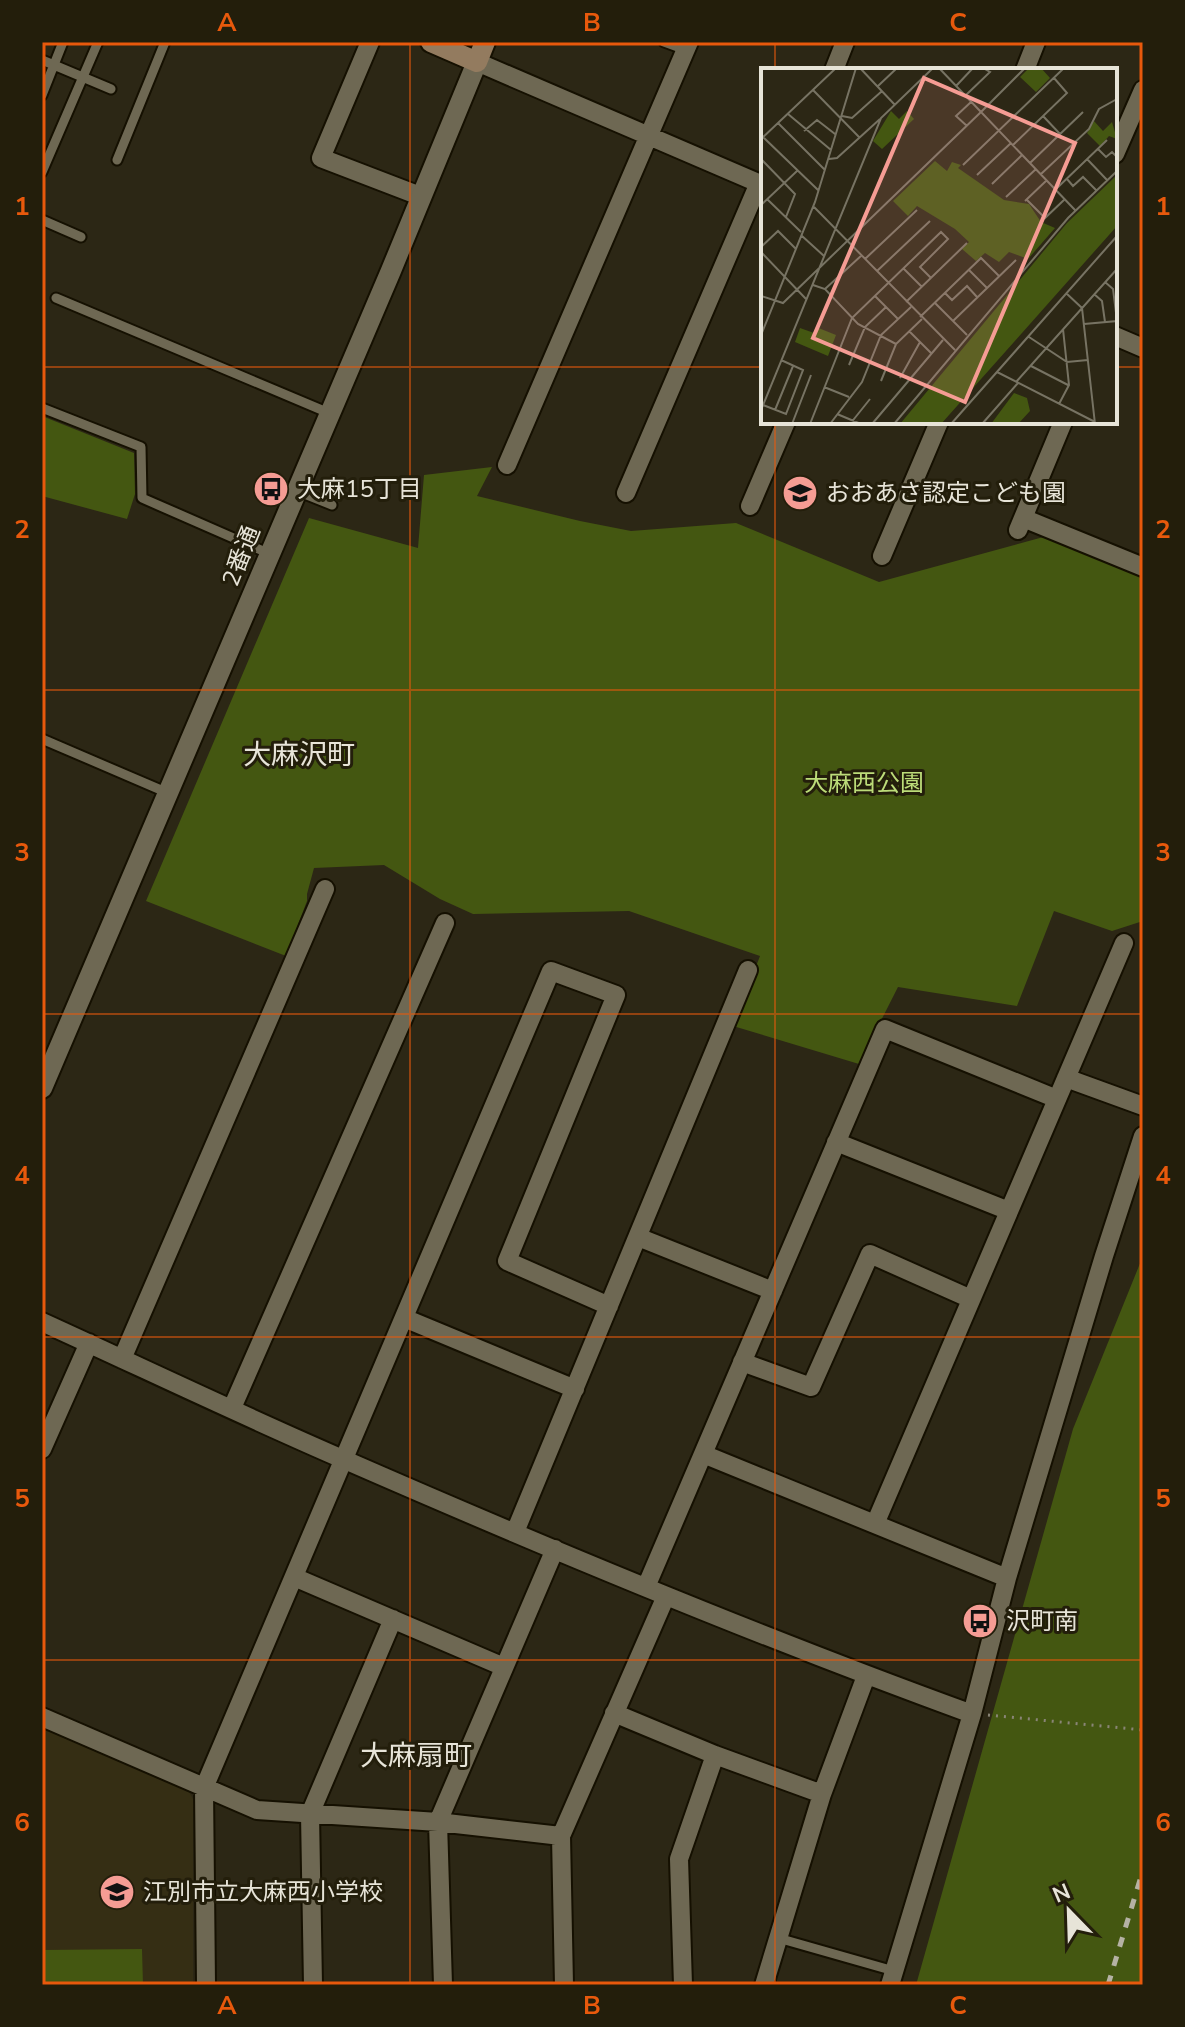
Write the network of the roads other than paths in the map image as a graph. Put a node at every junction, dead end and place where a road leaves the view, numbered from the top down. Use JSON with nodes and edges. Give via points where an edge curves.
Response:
{"nodes":[{"id":1,"x":63,"y":42,"type":"edge"},
{"id":2,"x":98,"y":42,"type":"edge"},
{"id":3,"x":165,"y":42,"type":"edge"},
{"id":4,"x":370,"y":42,"type":"edge"},
{"id":5,"x":431,"y":42,"type":"edge"},
{"id":6,"x":485,"y":42,"type":"edge"},
{"id":7,"x":664,"y":42,"type":"edge"},
{"id":8,"x":845,"y":42,"type":"edge"},
{"id":9,"x":1036,"y":42,"type":"edge"},
{"id":10,"x":688,"y":46,"type":"edge"},
{"id":11,"x":42,"y":60,"type":"edge"},
{"id":12,"x":477,"y":62,"type":"junction"},
{"id":13,"x":53,"y":65,"type":"junction"},
{"id":14,"x":835,"y":68,"type":"edge"},
{"id":15,"x":1026,"y":68,"type":"edge"},
{"id":16,"x":83,"y":77,"type":"junction"},
{"id":17,"x":111,"y":89,"type":"dead end"},
{"id":18,"x":1143,"y":90,"type":"edge"},
{"id":19,"x":42,"y":95,"type":"edge"},
{"id":20,"x":648,"y":136,"type":"junction"},
{"id":21,"x":1117,"y":149,"type":"edge"},
{"id":22,"x":117,"y":160,"type":"dead end"},
{"id":23,"x":42,"y":172,"type":"edge"},
{"id":24,"x":761,"y":184,"type":"edge"},
{"id":25,"x":420,"y":196,"type":"junction"},
{"id":26,"x":42,"y":220,"type":"edge"},
{"id":27,"x":81,"y":237,"type":"dead end"},
{"id":28,"x":56,"y":298,"type":"dead end"},
{"id":29,"x":1117,"y":337,"type":"edge"},
{"id":30,"x":1143,"y":348,"type":"edge"},
{"id":31,"x":42,"y":408,"type":"edge"},
{"id":32,"x":329,"y":413,"type":"junction"},
{"id":33,"x":785,"y":424,"type":"edge"},
{"id":34,"x":938,"y":424,"type":"edge"},
{"id":35,"x":1062,"y":424,"type":"edge"},
{"id":36,"x":507,"y":465,"type":"dead end"},
{"id":37,"x":297,"y":491,"type":"junction"},
{"id":38,"x":626,"y":493,"type":"dead end"},
{"id":39,"x":332,"y":505,"type":"dead end"},
{"id":40,"x":750,"y":506,"type":"dead end"},
{"id":41,"x":270,"y":554,"type":"junction"},
{"id":42,"x":882,"y":556,"type":"dead end"},
{"id":43,"x":1143,"y":567,"type":"edge"},
{"id":44,"x":42,"y":739,"type":"edge"},
{"id":45,"x":169,"y":793,"type":"junction"},
{"id":46,"x":325,"y":889,"type":"dead end"},
{"id":47,"x":445,"y":923,"type":"dead end"},
{"id":48,"x":1124,"y":943,"type":"dead end"},
{"id":49,"x":748,"y":970,"type":"dead end"},
{"id":50,"x":1066,"y":1078,"type":"junction"},
{"id":51,"x":42,"y":1088,"type":"edge"},
{"id":52,"x":1057,"y":1099,"type":"junction"},
{"id":53,"x":1143,"y":1106,"type":"edge"},
{"id":54,"x":1143,"y":1136,"type":"edge"},
{"id":55,"x":836,"y":1142,"type":"junction"},
{"id":56,"x":1009,"y":1211,"type":"junction"},
{"id":57,"x":638,"y":1237,"type":"junction"},
{"id":58,"x":773,"y":1291,"type":"junction"},
{"id":59,"x":971,"y":1299,"type":"junction"},
{"id":60,"x":609,"y":1306,"type":"junction"},
{"id":61,"x":404,"y":1318,"type":"junction"},
{"id":62,"x":42,"y":1322,"type":"edge"},
{"id":63,"x":89,"y":1343,"type":"junction"},
{"id":64,"x":122,"y":1359,"type":"junction"},
{"id":65,"x":742,"y":1362,"type":"junction"},
{"id":66,"x":575,"y":1389,"type":"junction"},
{"id":67,"x":232,"y":1408,"type":"junction"},
{"id":68,"x":42,"y":1449,"type":"edge"},
{"id":69,"x":703,"y":1454,"type":"junction"},
{"id":70,"x":343,"y":1459,"type":"junction"},
{"id":71,"x":875,"y":1524,"type":"junction"},
{"id":72,"x":515,"y":1532,"type":"junction"},
{"id":73,"x":555,"y":1549,"type":"junction"},
{"id":74,"x":294,"y":1577,"type":"junction"},
{"id":75,"x":1007,"y":1578,"type":"junction"},
{"id":76,"x":646,"y":1587,"type":"junction"},
{"id":77,"x":666,"y":1596,"type":"junction"},
{"id":78,"x":393,"y":1619,"type":"junction"},
{"id":79,"x":504,"y":1667,"type":"junction"},
{"id":80,"x":866,"y":1676,"type":"junction"},
{"id":81,"x":614,"y":1713,"type":"junction"},
{"id":82,"x":972,"y":1714,"type":"junction"},
{"id":83,"x":42,"y":1717,"type":"edge"},
{"id":84,"x":715,"y":1755,"type":"junction"},
{"id":85,"x":204,"y":1788,"type":"junction"},
{"id":86,"x":822,"y":1794,"type":"junction"},
{"id":87,"x":310,"y":1814,"type":"junction"},
{"id":88,"x":438,"y":1822,"type":"junction"},
{"id":89,"x":561,"y":1836,"type":"junction"},
{"id":90,"x":778,"y":1938,"type":"junction"},
{"id":91,"x":892,"y":1978,"type":"edge"},
{"id":92,"x":206,"y":1985,"type":"edge"},
{"id":93,"x":313,"y":1985,"type":"edge"},
{"id":94,"x":443,"y":1985,"type":"edge"},
{"id":95,"x":564,"y":1985,"type":"edge"},
{"id":96,"x":683,"y":1985,"type":"edge"},
{"id":97,"x":764,"y":1985,"type":"edge"}],
"edges":[{"from":1,"to":13,"type":"lane"},
{"from":2,"to":16,"type":"lane"},
{"from":3,"to":22,"type":"lane"},
{"from":4,"to":25,"type":"street","via":[[321,158]]},
{"from":5,"to":12,"type":"main road"},
{"from":6,"to":12,"type":"main road","name":"2番通"},
{"from":7,"to":10,"type":"lane"},
{"from":8,"to":14,"type":"street"},
{"from":9,"to":15,"type":"street"},
{"from":10,"to":20,"type":"street"},
{"from":11,"to":13,"type":"lane"},
{"from":12,"to":20,"type":"street"},
{"from":12,"to":25,"type":"street","name":"2番通"},
{"from":13,"to":16,"type":"lane"},
{"from":13,"to":19,"type":"lane"},
{"from":16,"to":17,"type":"lane"},
{"from":16,"to":23,"type":"lane"},
{"from":18,"to":21,"type":"street"},
{"from":20,"to":24,"type":"street"},
{"from":20,"to":36,"type":"street","via":[[612,203],[537,378]]},
{"from":24,"to":38,"type":"street"},
{"from":25,"to":32,"type":"street","name":"2番通"},
{"from":26,"to":27,"type":"lane"},
{"from":28,"to":32,"type":"lane"},
{"from":29,"to":30,"type":"street"},
{"from":31,"to":41,"type":"lane","via":[[141,447],[142,498]]},
{"from":32,"to":37,"type":"street","name":"2番通"},
{"from":33,"to":40,"type":"street"},
{"from":34,"to":42,"type":"street"},
{"from":35,"to":43,"type":"street","via":[[1021,524]]},
{"from":37,"to":39,"type":"lane"},
{"from":37,"to":41,"type":"street","name":"2番通"},
{"from":41,"to":45,"type":"street","name":"2番通"},
{"from":44,"to":45,"type":"lane"},
{"from":45,"to":51,"type":"street","name":"2番通"},
{"from":46,"to":64,"type":"street"},
{"from":47,"to":67,"type":"street"},
{"from":48,"to":50,"type":"street"},
{"from":49,"to":57,"type":"street"},
{"from":50,"to":52,"type":"street"},
{"from":50,"to":53,"type":"street"},
{"from":52,"to":55,"type":"street","via":[[885,1029]]},
{"from":52,"to":56,"type":"street"},
{"from":54,"to":75,"type":"street"},
{"from":55,"to":56,"type":"street"},
{"from":55,"to":58,"type":"street"},
{"from":56,"to":59,"type":"street"},
{"from":57,"to":58,"type":"street"},
{"from":57,"to":60,"type":"street"},
{"from":58,"to":65,"type":"street"},
{"from":59,"to":65,"type":"street","via":[[870,1254],[811,1387]]},
{"from":59,"to":71,"type":"street"},
{"from":60,"to":61,"type":"street","via":[[507,1261],[616,995],[551,971]]},
{"from":60,"to":66,"type":"street"},
{"from":61,"to":66,"type":"street"},
{"from":61,"to":70,"type":"street"},
{"from":62,"to":63,"type":"street"},
{"from":63,"to":64,"type":"street"},
{"from":63,"to":68,"type":"street"},
{"from":64,"to":67,"type":"street"},
{"from":65,"to":69,"type":"street"},
{"from":66,"to":72,"type":"street"},
{"from":67,"to":70,"type":"street"},
{"from":69,"to":71,"type":"street"},
{"from":69,"to":76,"type":"street"},
{"from":70,"to":72,"type":"street"},
{"from":70,"to":74,"type":"street"},
{"from":71,"to":75,"type":"street"},
{"from":72,"to":73,"type":"street"},
{"from":73,"to":76,"type":"street"},
{"from":73,"to":79,"type":"street"},
{"from":74,"to":78,"type":"street"},
{"from":74,"to":85,"type":"street"},
{"from":75,"to":82,"type":"street"},
{"from":76,"to":77,"type":"street"},
{"from":77,"to":80,"type":"street"},
{"from":77,"to":81,"type":"street"},
{"from":78,"to":79,"type":"street"},
{"from":78,"to":87,"type":"street"},
{"from":79,"to":88,"type":"street"},
{"from":80,"to":82,"type":"street"},
{"from":80,"to":86,"type":"street"},
{"from":81,"to":84,"type":"street"},
{"from":81,"to":89,"type":"street"},
{"from":82,"to":91,"type":"street"},
{"from":83,"to":85,"type":"street"},
{"from":84,"to":86,"type":"street"},
{"from":84,"to":96,"type":"street","via":[[679,1859]]},
{"from":85,"to":87,"type":"street","via":[[257,1810]]},
{"from":85,"to":92,"type":"street"},
{"from":86,"to":90,"type":"street"},
{"from":87,"to":88,"type":"street"},
{"from":87,"to":93,"type":"street"},
{"from":88,"to":89,"type":"street"},
{"from":88,"to":94,"type":"street"},
{"from":89,"to":95,"type":"street"},
{"from":90,"to":91,"type":"lane"},
{"from":90,"to":97,"type":"street"}]}
